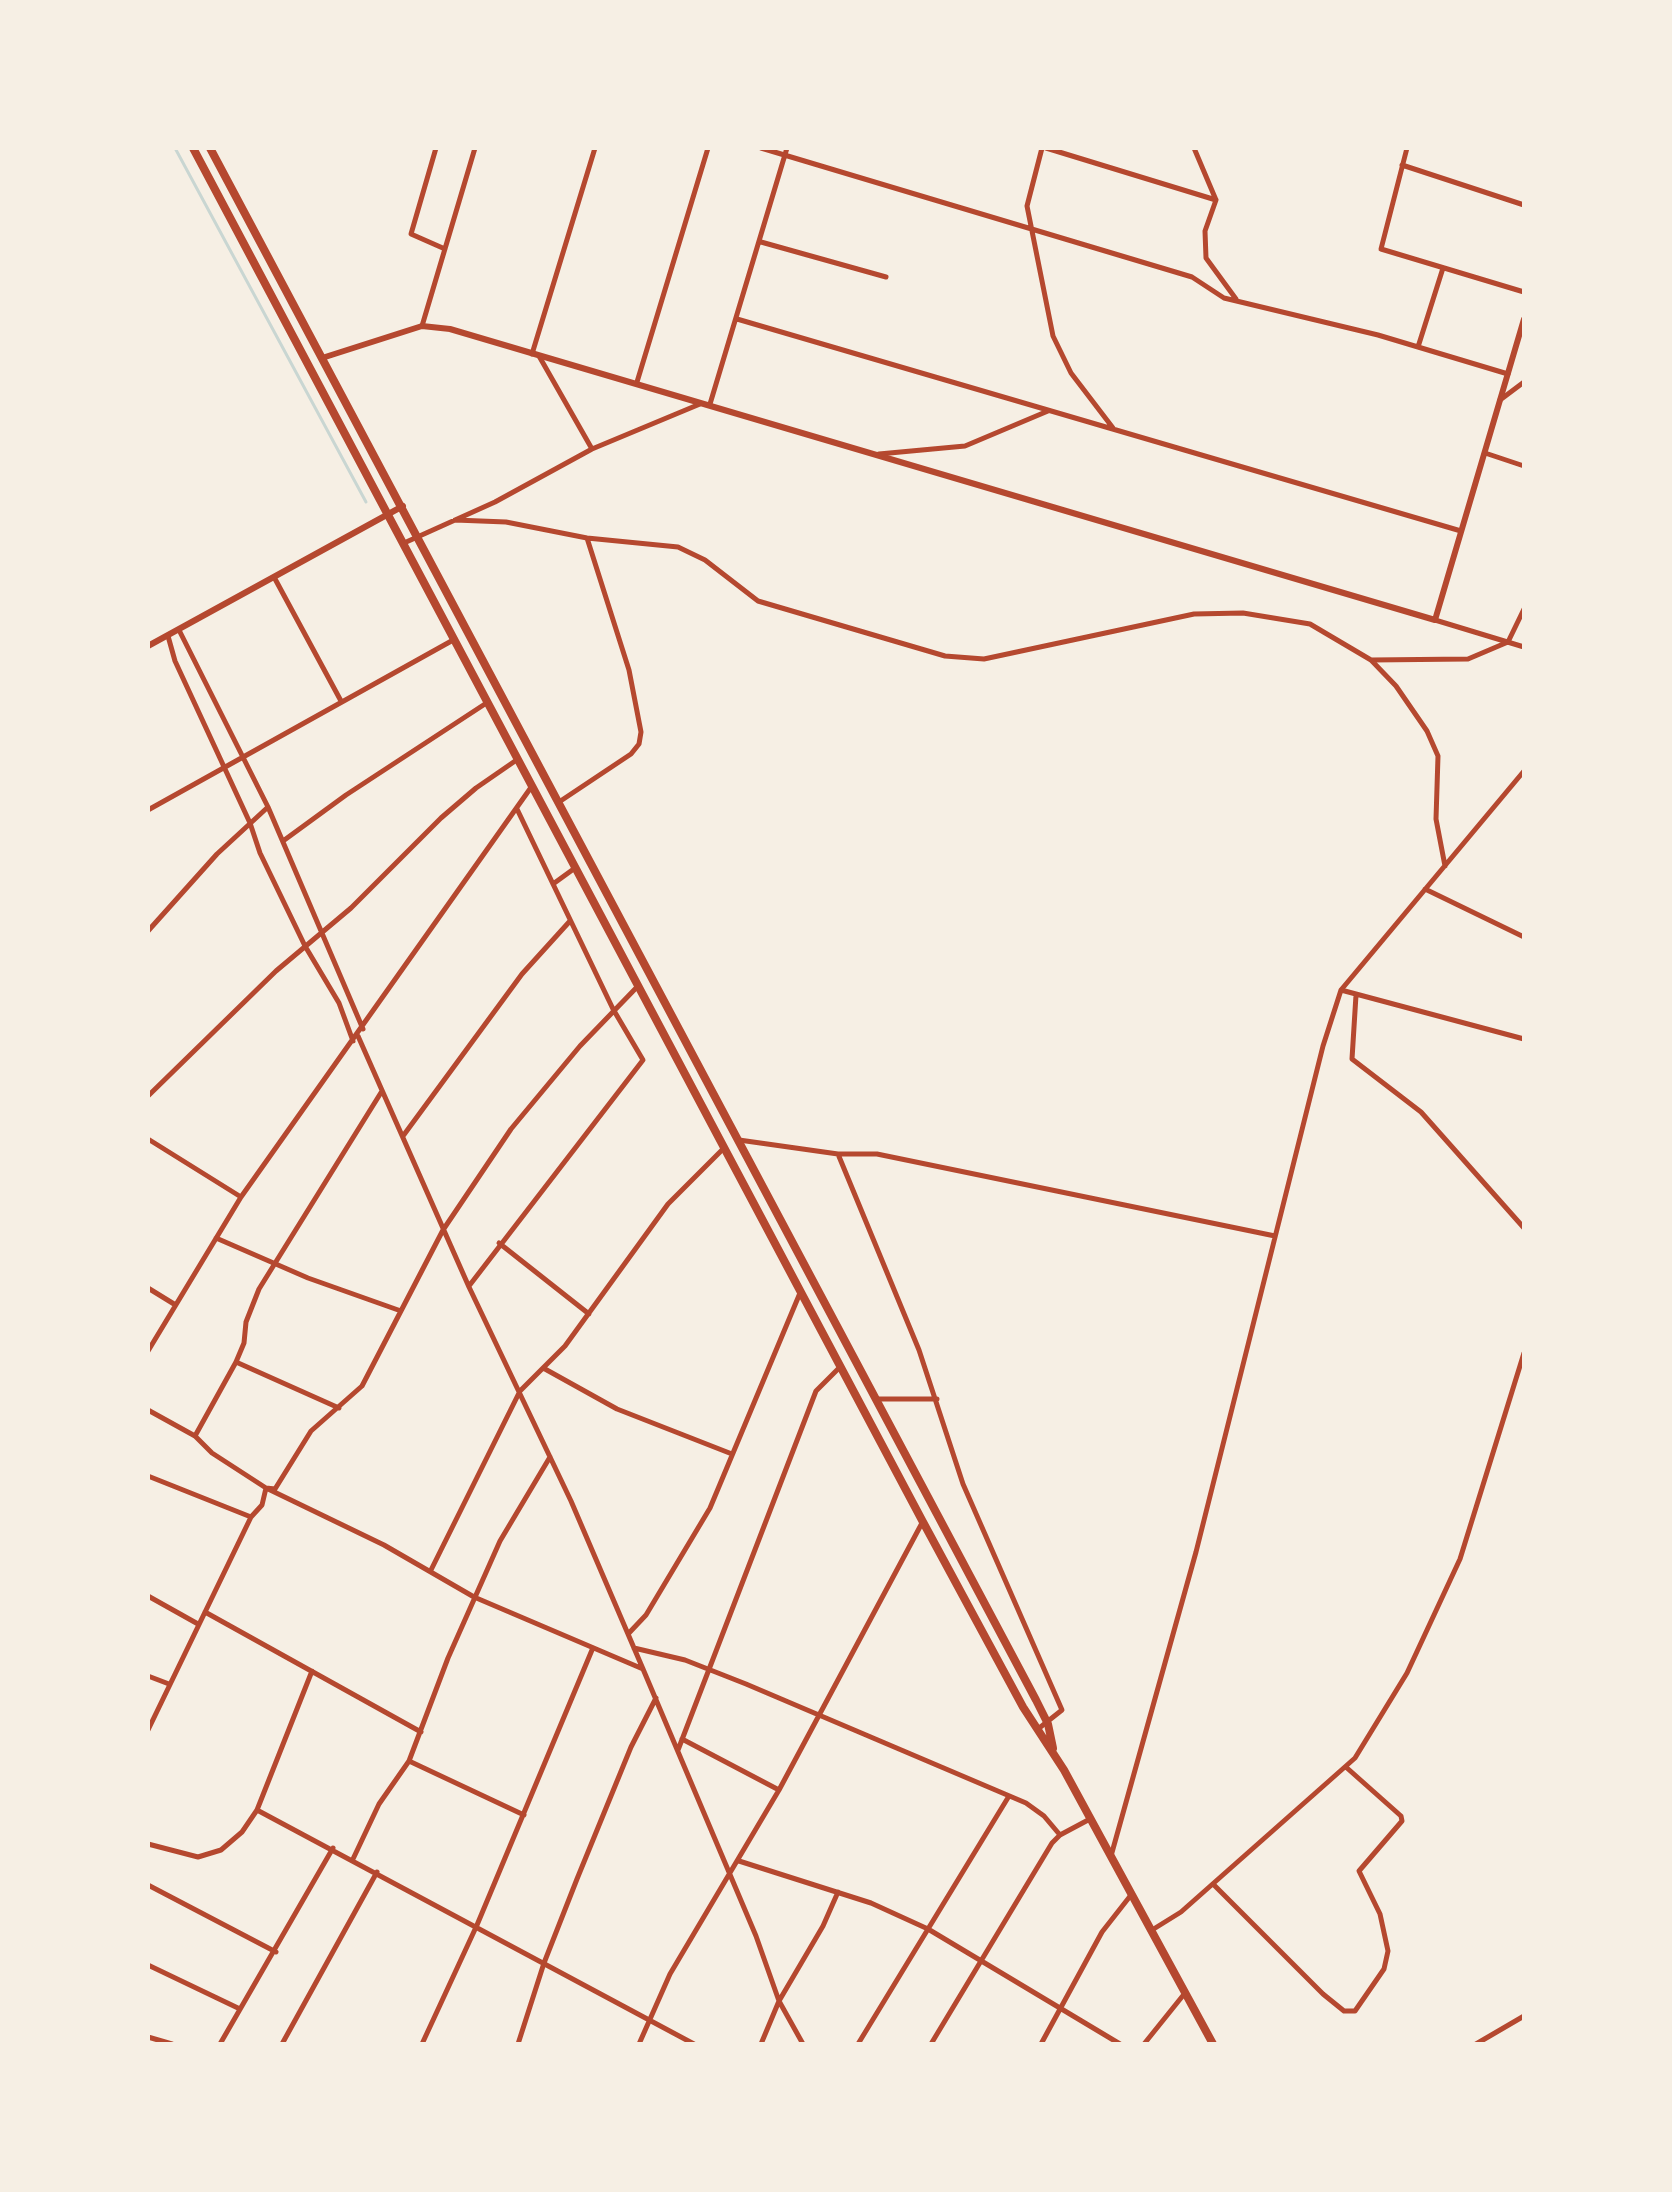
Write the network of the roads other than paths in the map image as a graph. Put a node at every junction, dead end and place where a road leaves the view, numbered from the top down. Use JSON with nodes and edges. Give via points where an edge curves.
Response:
{"nodes":[{"id":1,"x":193,"y":148,"type":"edge"},
{"id":2,"x":210,"y":148,"type":"edge"},
{"id":3,"x":436,"y":148,"type":"edge"},
{"id":4,"x":475,"y":148,"type":"edge"},
{"id":5,"x":595,"y":148,"type":"edge"},
{"id":6,"x":708,"y":148,"type":"edge"},
{"id":7,"x":761,"y":148,"type":"edge"},
{"id":8,"x":1044,"y":148,"type":"edge"},
{"id":9,"x":1194,"y":148,"type":"edge"},
{"id":10,"x":1407,"y":148,"type":"edge"},
{"id":11,"x":786,"y":151,"type":"edge"},
{"id":12,"x":1402,"y":165,"type":"junction"},
{"id":13,"x":1216,"y":200,"type":"junction"},
{"id":14,"x":1524,"y":205,"type":"edge"},
{"id":15,"x":1034,"y":231,"type":"junction"},
{"id":16,"x":761,"y":242,"type":"junction"},
{"id":17,"x":445,"y":249,"type":"junction"},
{"id":18,"x":1443,"y":268,"type":"junction"},
{"id":19,"x":886,"y":277,"type":"dead end"},
{"id":20,"x":1524,"y":292,"type":"edge"},
{"id":21,"x":1237,"y":301,"type":"junction"},
{"id":22,"x":737,"y":319,"type":"junction"},
{"id":23,"x":1524,"y":319,"type":"edge"},
{"id":24,"x":422,"y":326,"type":"junction"},
{"id":25,"x":1418,"y":347,"type":"junction"},
{"id":26,"x":536,"y":355,"type":"junction"},
{"id":27,"x":322,"y":358,"type":"junction"},
{"id":28,"x":1508,"y":374,"type":"junction"},
{"id":29,"x":637,"y":382,"type":"junction"},
{"id":30,"x":1524,"y":382,"type":"edge"},
{"id":31,"x":1500,"y":400,"type":"junction"},
{"id":32,"x":707,"y":403,"type":"junction"},
{"id":33,"x":1048,"y":411,"type":"junction"},
{"id":34,"x":1114,"y":430,"type":"junction"},
{"id":35,"x":592,"y":449,"type":"junction"},
{"id":36,"x":1485,"y":453,"type":"junction"},
{"id":37,"x":878,"y":454,"type":"junction"},
{"id":38,"x":1524,"y":466,"type":"edge"},
{"id":39,"x":403,"y":506,"type":"junction"},
{"id":40,"x":389,"y":512,"type":"junction"},
{"id":41,"x":455,"y":520,"type":"junction"},
{"id":42,"x":1461,"y":531,"type":"junction"},
{"id":43,"x":418,"y":534,"type":"junction"},
{"id":44,"x":587,"y":538,"type":"junction"},
{"id":45,"x":404,"y":543,"type":"junction"},
{"id":46,"x":274,"y":577,"type":"junction"},
{"id":47,"x":1524,"y":609,"type":"edge"},
{"id":48,"x":1435,"y":620,"type":"junction"},
{"id":49,"x":179,"y":630,"type":"junction"},
{"id":50,"x":168,"y":636,"type":"junction"},
{"id":51,"x":455,"y":639,"type":"junction"},
{"id":52,"x":1508,"y":642,"type":"junction"},
{"id":53,"x":148,"y":646,"type":"edge"},
{"id":54,"x":1524,"y":647,"type":"edge"},
{"id":55,"x":1371,"y":660,"type":"junction"},
{"id":56,"x":341,"y":701,"type":"junction"},
{"id":57,"x":489,"y":702,"type":"junction"},
{"id":58,"x":243,"y":754,"type":"junction"},
{"id":59,"x":518,"y":759,"type":"junction"},
{"id":60,"x":225,"y":765,"type":"junction"},
{"id":61,"x":1524,"y":771,"type":"edge"},
{"id":62,"x":532,"y":786,"type":"junction"},
{"id":63,"x":148,"y":798,"type":"edge"},
{"id":64,"x":559,"y":802,"type":"junction"},
{"id":65,"x":268,"y":807,"type":"junction"},
{"id":66,"x":151,"y":808,"type":"edge"},
{"id":67,"x":517,"y":809,"type":"junction"},
{"id":68,"x":250,"y":823,"type":"junction"},
{"id":69,"x":283,"y":841,"type":"junction"},
{"id":70,"x":1445,"y":866,"type":"junction"},
{"id":71,"x":575,"y":868,"type":"junction"},
{"id":72,"x":553,"y":884,"type":"junction"},
{"id":73,"x":1425,"y":889,"type":"junction"},
{"id":74,"x":570,"y":921,"type":"junction"},
{"id":75,"x":148,"y":931,"type":"edge"},
{"id":76,"x":322,"y":933,"type":"junction"},
{"id":77,"x":1524,"y":937,"type":"edge"},
{"id":78,"x":305,"y":946,"type":"junction"},
{"id":79,"x":637,"y":987,"type":"junction"},
{"id":80,"x":1341,"y":990,"type":"junction"},
{"id":81,"x":1356,"y":995,"type":"junction"},
{"id":82,"x":613,"y":1009,"type":"junction"},
{"id":83,"x":363,"y":1029,"type":"junction"},
{"id":84,"x":356,"y":1039,"type":"junction"},
{"id":85,"x":1524,"y":1039,"type":"edge"},
{"id":86,"x":383,"y":1090,"type":"junction"},
{"id":87,"x":148,"y":1096,"type":"edge"},
{"id":88,"x":403,"y":1136,"type":"junction"},
{"id":89,"x":148,"y":1139,"type":"edge"},
{"id":90,"x":739,"y":1140,"type":"junction"},
{"id":91,"x":724,"y":1148,"type":"junction"},
{"id":92,"x":838,"y":1154,"type":"junction"},
{"id":93,"x":241,"y":1197,"type":"junction"},
{"id":94,"x":1524,"y":1228,"type":"edge"},
{"id":95,"x":443,"y":1230,"type":"junction"},
{"id":96,"x":1275,"y":1236,"type":"junction"},
{"id":97,"x":216,"y":1238,"type":"junction"},
{"id":98,"x":499,"y":1243,"type":"junction"},
{"id":99,"x":274,"y":1263,"type":"junction"},
{"id":100,"x":469,"y":1287,"type":"junction"},
{"id":101,"x":148,"y":1288,"type":"edge"},
{"id":102,"x":801,"y":1293,"type":"junction"},
{"id":103,"x":174,"y":1304,"type":"junction"},
{"id":104,"x":402,"y":1311,"type":"junction"},
{"id":105,"x":589,"y":1314,"type":"junction"},
{"id":106,"x":148,"y":1351,"type":"edge"},
{"id":107,"x":1524,"y":1353,"type":"edge"},
{"id":108,"x":236,"y":1362,"type":"junction"},
{"id":109,"x":842,"y":1366,"type":"junction"},
{"id":110,"x":545,"y":1369,"type":"junction"},
{"id":111,"x":520,"y":1391,"type":"junction"},
{"id":112,"x":875,"y":1399,"type":"junction"},
{"id":113,"x":937,"y":1399,"type":"junction"},
{"id":114,"x":339,"y":1408,"type":"junction"},
{"id":115,"x":148,"y":1410,"type":"edge"},
{"id":116,"x":195,"y":1436,"type":"junction"},
{"id":117,"x":732,"y":1454,"type":"junction"},
{"id":118,"x":550,"y":1457,"type":"junction"},
{"id":119,"x":148,"y":1476,"type":"edge"},
{"id":120,"x":266,"y":1488,"type":"junction"},
{"id":121,"x":251,"y":1517,"type":"junction"},
{"id":122,"x":923,"y":1522,"type":"junction"},
{"id":123,"x":431,"y":1570,"type":"junction"},
{"id":124,"x":148,"y":1596,"type":"edge"},
{"id":125,"x":474,"y":1597,"type":"junction"},
{"id":126,"x":204,"y":1611,"type":"junction"},
{"id":127,"x":198,"y":1624,"type":"junction"},
{"id":128,"x":629,"y":1633,"type":"junction"},
{"id":129,"x":634,"y":1648,"type":"junction"},
{"id":130,"x":592,"y":1650,"type":"junction"},
{"id":131,"x":643,"y":1669,"type":"junction"},
{"id":132,"x":708,"y":1669,"type":"junction"},
{"id":133,"x":312,"y":1671,"type":"junction"},
{"id":134,"x":148,"y":1676,"type":"edge"},
{"id":135,"x":169,"y":1684,"type":"junction"},
{"id":136,"x":656,"y":1698,"type":"junction"},
{"id":137,"x":820,"y":1714,"type":"junction"},
{"id":138,"x":1048,"y":1724,"type":"junction"},
{"id":139,"x":148,"y":1730,"type":"edge"},
{"id":140,"x":1036,"y":1730,"type":"junction"},
{"id":141,"x":421,"y":1732,"type":"junction"},
{"id":142,"x":682,"y":1739,"type":"junction"},
{"id":143,"x":678,"y":1750,"type":"junction"},
{"id":144,"x":1055,"y":1753,"type":"junction"},
{"id":145,"x":409,"y":1761,"type":"junction"},
{"id":146,"x":1347,"y":1768,"type":"junction"},
{"id":147,"x":779,"y":1790,"type":"junction"},
{"id":148,"x":1009,"y":1796,"type":"junction"},
{"id":149,"x":257,"y":1810,"type":"junction"},
{"id":150,"x":524,"y":1815,"type":"junction"},
{"id":151,"x":1090,"y":1819,"type":"junction"},
{"id":152,"x":1060,"y":1835,"type":"junction"},
{"id":153,"x":148,"y":1844,"type":"edge"},
{"id":154,"x":333,"y":1848,"type":"junction"},
{"id":155,"x":1111,"y":1856,"type":"junction"},
{"id":156,"x":353,"y":1859,"type":"junction"},
{"id":157,"x":739,"y":1861,"type":"junction"},
{"id":158,"x":377,"y":1872,"type":"junction"},
{"id":159,"x":730,"y":1874,"type":"junction"},
{"id":160,"x":1213,"y":1884,"type":"junction"},
{"id":161,"x":148,"y":1885,"type":"edge"},
{"id":162,"x":838,"y":1892,"type":"junction"},
{"id":163,"x":1131,"y":1895,"type":"junction"},
{"id":164,"x":477,"y":1925,"type":"junction"},
{"id":165,"x":928,"y":1929,"type":"junction"},
{"id":166,"x":1151,"y":1930,"type":"junction"},
{"id":167,"x":276,"y":1952,"type":"junction"},
{"id":168,"x":982,"y":1960,"type":"junction"},
{"id":169,"x":544,"y":1963,"type":"junction"},
{"id":170,"x":148,"y":1965,"type":"edge"},
{"id":171,"x":1185,"y":1993,"type":"junction"},
{"id":172,"x":779,"y":2001,"type":"junction"},
{"id":173,"x":1061,"y":2008,"type":"junction"},
{"id":174,"x":240,"y":2009,"type":"junction"},
{"id":175,"x":1524,"y":2016,"type":"edge"},
{"id":176,"x":648,"y":2021,"type":"junction"},
{"id":177,"x":148,"y":2037,"type":"edge"},
{"id":178,"x":172,"y":2044,"type":"edge"},
{"id":179,"x":220,"y":2044,"type":"edge"},
{"id":180,"x":282,"y":2044,"type":"edge"},
{"id":181,"x":422,"y":2044,"type":"edge"},
{"id":182,"x":518,"y":2044,"type":"edge"},
{"id":183,"x":639,"y":2044,"type":"edge"},
{"id":184,"x":694,"y":2044,"type":"edge"},
{"id":185,"x":761,"y":2044,"type":"edge"},
{"id":186,"x":803,"y":2044,"type":"edge"},
{"id":187,"x":858,"y":2044,"type":"edge"},
{"id":188,"x":931,"y":2044,"type":"edge"},
{"id":189,"x":1041,"y":2044,"type":"edge"},
{"id":190,"x":1120,"y":2044,"type":"edge"},
{"id":191,"x":1144,"y":2044,"type":"edge"},
{"id":192,"x":1213,"y":2044,"type":"edge"},
{"id":193,"x":1476,"y":2044,"type":"edge"}],
"edges":[{"from":1,"to":40,"type":"highway"},
{"from":2,"to":27,"type":"highway"},
{"from":3,"to":17,"type":"street","via":[[411,234]]},
{"from":4,"to":17,"type":"street"},
{"from":5,"to":26,"type":"street"},
{"from":6,"to":29,"type":"street"},
{"from":7,"to":11,"type":"street"},
{"from":8,"to":13,"type":"street"},
{"from":8,"to":15,"type":"street","via":[[1029,189]]},
{"from":9,"to":13,"type":"street"},
{"from":10,"to":12,"type":"street"},
{"from":11,"to":15,"type":"street"},
{"from":11,"to":16,"type":"street"},
{"from":12,"to":14,"type":"street"},
{"from":12,"to":18,"type":"street","via":[[1381,249]]},
{"from":13,"to":21,"type":"street","via":[[1205,231],[1206,258]]},
{"from":15,"to":21,"type":"street","via":[[1192,277],[1212,293]]},
{"from":15,"to":34,"type":"street","via":[[1053,336],[1071,373]]},
{"from":16,"to":19,"type":"street"},
{"from":16,"to":22,"type":"street"},
{"from":17,"to":24,"type":"street"},
{"from":18,"to":20,"type":"street"},
{"from":18,"to":25,"type":"street"},
{"from":21,"to":25,"type":"street"},
{"from":22,"to":32,"type":"street"},
{"from":22,"to":33,"type":"street"},
{"from":23,"to":28,"type":"street"},
{"from":24,"to":26,"type":"street"},
{"from":24,"to":27,"type":"street"},
{"from":25,"to":28,"type":"street"},
{"from":26,"to":29,"type":"street"},
{"from":26,"to":35,"type":"street"},
{"from":27,"to":39,"type":"highway"},
{"from":28,"to":31,"type":"street"},
{"from":29,"to":32,"type":"street"},
{"from":30,"to":31,"type":"street"},
{"from":31,"to":36,"type":"street"},
{"from":32,"to":35,"type":"street"},
{"from":32,"to":37,"type":"street"},
{"from":33,"to":34,"type":"street"},
{"from":33,"to":37,"type":"street","via":[[965,446]]},
{"from":34,"to":42,"type":"street"},
{"from":35,"to":41,"type":"street"},
{"from":36,"to":38,"type":"street"},
{"from":36,"to":42,"type":"street"},
{"from":37,"to":48,"type":"street"},
{"from":39,"to":40,"type":"street"},
{"from":39,"to":43,"type":"highway"},
{"from":40,"to":45,"type":"highway"},
{"from":40,"to":46,"type":"street"},
{"from":41,"to":43,"type":"street"},
{"from":41,"to":44,"type":"street","via":[[506,522]]},
{"from":42,"to":48,"type":"street"},
{"from":43,"to":45,"type":"street"},
{"from":43,"to":64,"type":"highway"},
{"from":44,"to":55,"type":"street","via":[[691,552],[758,601],[945,656],[984,659],[1194,614],[1243,613],[1310,624]]},
{"from":44,"to":64,"type":"street","via":[[629,670],[641,732],[631,754]]},
{"from":45,"to":51,"type":"highway"},
{"from":46,"to":49,"type":"street"},
{"from":46,"to":56,"type":"street"},
{"from":47,"to":52,"type":"street"},
{"from":48,"to":52,"type":"street"},
{"from":49,"to":50,"type":"street"},
{"from":49,"to":58,"type":"street"},
{"from":50,"to":53,"type":"street"},
{"from":50,"to":60,"type":"street","via":[[207,735]]},
{"from":51,"to":56,"type":"street"},
{"from":51,"to":57,"type":"highway"},
{"from":52,"to":54,"type":"street"},
{"from":52,"to":55,"type":"street","via":[[1468,659]]},
{"from":55,"to":70,"type":"street","via":[[1396,686],[1438,756],[1436,819]]},
{"from":56,"to":58,"type":"street"},
{"from":57,"to":59,"type":"highway"},
{"from":57,"to":69,"type":"street"},
{"from":58,"to":60,"type":"street"},
{"from":58,"to":65,"type":"street"},
{"from":59,"to":62,"type":"highway"},
{"from":59,"to":76,"type":"street","via":[[441,818]]},
{"from":60,"to":66,"type":"street"},
{"from":60,"to":68,"type":"street"},
{"from":61,"to":70,"type":"street"},
{"from":62,"to":67,"type":"street"},
{"from":62,"to":71,"type":"highway"},
{"from":63,"to":66,"type":"street"},
{"from":64,"to":90,"type":"highway"},
{"from":65,"to":68,"type":"street"},
{"from":65,"to":69,"type":"street"},
{"from":67,"to":72,"type":"street"},
{"from":67,"to":83,"type":"street"},
{"from":68,"to":75,"type":"street"},
{"from":68,"to":78,"type":"street"},
{"from":69,"to":76,"type":"street"},
{"from":70,"to":73,"type":"street"},
{"from":71,"to":72,"type":"street"},
{"from":71,"to":79,"type":"highway"},
{"from":72,"to":74,"type":"street"},
{"from":73,"to":77,"type":"street"},
{"from":73,"to":80,"type":"street"},
{"from":74,"to":82,"type":"street"},
{"from":74,"to":88,"type":"street","via":[[522,974]]},
{"from":76,"to":78,"type":"street"},
{"from":76,"to":83,"type":"street"},
{"from":78,"to":84,"type":"street"},
{"from":78,"to":87,"type":"street"},
{"from":79,"to":82,"type":"street"},
{"from":79,"to":91,"type":"highway"},
{"from":80,"to":81,"type":"street"},
{"from":80,"to":96,"type":"street"},
{"from":81,"to":85,"type":"street"},
{"from":81,"to":94,"type":"street","via":[[1352,1059],[1421,1112]]},
{"from":82,"to":95,"type":"street","via":[[511,1129]]},
{"from":82,"to":98,"type":"street","via":[[643,1060]]},
{"from":83,"to":84,"type":"street"},
{"from":84,"to":86,"type":"street"},
{"from":84,"to":93,"type":"street"},
{"from":86,"to":88,"type":"street"},
{"from":86,"to":99,"type":"street"},
{"from":88,"to":95,"type":"street"},
{"from":89,"to":93,"type":"street"},
{"from":90,"to":92,"type":"street"},
{"from":90,"to":112,"type":"highway"},
{"from":91,"to":102,"type":"highway"},
{"from":91,"to":105,"type":"street","via":[[668,1204]]},
{"from":92,"to":96,"type":"street","via":[[877,1154]]},
{"from":92,"to":113,"type":"street"},
{"from":93,"to":97,"type":"street"},
{"from":95,"to":100,"type":"street"},
{"from":95,"to":104,"type":"street"},
{"from":96,"to":155,"type":"street","via":[[1196,1552]]},
{"from":97,"to":99,"type":"street"},
{"from":97,"to":103,"type":"street"},
{"from":98,"to":100,"type":"street"},
{"from":98,"to":105,"type":"street"},
{"from":99,"to":104,"type":"street"},
{"from":99,"to":108,"type":"street","via":[[246,1322]]},
{"from":100,"to":111,"type":"street"},
{"from":101,"to":103,"type":"street"},
{"from":102,"to":109,"type":"highway"},
{"from":102,"to":117,"type":"street"},
{"from":103,"to":106,"type":"street"},
{"from":104,"to":114,"type":"street","via":[[362,1386]]},
{"from":105,"to":110,"type":"street"},
{"from":107,"to":146,"type":"street","via":[[1460,1559],[1407,1673]]},
{"from":108,"to":114,"type":"street"},
{"from":108,"to":116,"type":"street"},
{"from":109,"to":122,"type":"highway"},
{"from":109,"to":132,"type":"street","via":[[816,1391]]},
{"from":110,"to":111,"type":"street"},
{"from":110,"to":117,"type":"street","via":[[617,1409]]},
{"from":111,"to":118,"type":"street"},
{"from":111,"to":123,"type":"street"},
{"from":112,"to":113,"type":"street"},
{"from":112,"to":138,"type":"highway"},
{"from":113,"to":138,"type":"street","via":[[963,1484],[1062,1710]]},
{"from":114,"to":120,"type":"street","via":[[311,1431],[275,1489]]},
{"from":115,"to":116,"type":"street"},
{"from":116,"to":120,"type":"street"},
{"from":117,"to":128,"type":"street","via":[[710,1508],[646,1615]]},
{"from":118,"to":125,"type":"street"},
{"from":118,"to":128,"type":"street"},
{"from":119,"to":121,"type":"street"},
{"from":120,"to":121,"type":"street","via":[[262,1505]]},
{"from":120,"to":123,"type":"street"},
{"from":121,"to":126,"type":"street"},
{"from":122,"to":137,"type":"street"},
{"from":122,"to":140,"type":"highway"},
{"from":123,"to":125,"type":"street"},
{"from":124,"to":127,"type":"street"},
{"from":125,"to":130,"type":"street"},
{"from":125,"to":141,"type":"street"},
{"from":126,"to":127,"type":"street"},
{"from":126,"to":133,"type":"street"},
{"from":127,"to":135,"type":"street"},
{"from":128,"to":129,"type":"street"},
{"from":129,"to":131,"type":"street"},
{"from":129,"to":132,"type":"street"},
{"from":130,"to":131,"type":"street"},
{"from":130,"to":150,"type":"street"},
{"from":131,"to":136,"type":"street"},
{"from":132,"to":137,"type":"street"},
{"from":132,"to":142,"type":"street"},
{"from":133,"to":141,"type":"street"},
{"from":133,"to":149,"type":"street"},
{"from":134,"to":135,"type":"street"},
{"from":135,"to":139,"type":"street"},
{"from":136,"to":143,"type":"street"},
{"from":136,"to":169,"type":"street"},
{"from":137,"to":147,"type":"street"},
{"from":137,"to":148,"type":"street"},
{"from":138,"to":140,"type":"street"},
{"from":138,"to":144,"type":"highway"},
{"from":140,"to":144,"type":"highway"},
{"from":141,"to":145,"type":"street"},
{"from":142,"to":143,"type":"street"},
{"from":142,"to":147,"type":"street"},
{"from":143,"to":159,"type":"street"},
{"from":144,"to":151,"type":"highway"},
{"from":145,"to":150,"type":"street"},
{"from":145,"to":156,"type":"street","via":[[379,1804]]},
{"from":146,"to":160,"type":"street"},
{"from":146,"to":160,"type":"street","via":[[1402,1821],[1359,1871],[1380,1914],[1388,1951],[1384,1969],[1355,2011],[1344,2011],[1323,1994]]},
{"from":147,"to":157,"type":"street"},
{"from":148,"to":152,"type":"street","via":[[1037,1809]]},
{"from":148,"to":165,"type":"street"},
{"from":149,"to":153,"type":"street","via":[[221,1850],[198,1857]]},
{"from":149,"to":154,"type":"street"},
{"from":150,"to":164,"type":"street"},
{"from":151,"to":152,"type":"street"},
{"from":151,"to":155,"type":"highway"},
{"from":152,"to":168,"type":"street"},
{"from":154,"to":156,"type":"street"},
{"from":154,"to":167,"type":"street"},
{"from":155,"to":163,"type":"highway"},
{"from":156,"to":158,"type":"street"},
{"from":157,"to":159,"type":"street"},
{"from":157,"to":162,"type":"street"},
{"from":158,"to":164,"type":"street"},
{"from":158,"to":180,"type":"street"},
{"from":159,"to":172,"type":"street"},
{"from":159,"to":176,"type":"street","via":[[676,1962]]},
{"from":160,"to":166,"type":"street"},
{"from":161,"to":167,"type":"street"},
{"from":162,"to":165,"type":"street"},
{"from":162,"to":172,"type":"street"},
{"from":163,"to":166,"type":"highway"},
{"from":163,"to":173,"type":"street","via":[[1102,1932]]},
{"from":164,"to":169,"type":"street"},
{"from":164,"to":181,"type":"street"},
{"from":165,"to":168,"type":"street"},
{"from":165,"to":187,"type":"street"},
{"from":166,"to":171,"type":"highway"},
{"from":167,"to":174,"type":"street"},
{"from":168,"to":173,"type":"street"},
{"from":168,"to":188,"type":"street"},
{"from":169,"to":176,"type":"street"},
{"from":169,"to":182,"type":"street"},
{"from":170,"to":174,"type":"street"},
{"from":171,"to":191,"type":"street"},
{"from":171,"to":192,"type":"highway"},
{"from":172,"to":185,"type":"street"},
{"from":172,"to":186,"type":"street"},
{"from":173,"to":189,"type":"street"},
{"from":173,"to":190,"type":"street"},
{"from":174,"to":179,"type":"street"},
{"from":175,"to":193,"type":"street"},
{"from":176,"to":183,"type":"street"},
{"from":176,"to":184,"type":"street"},
{"from":177,"to":178,"type":"street"}]}
